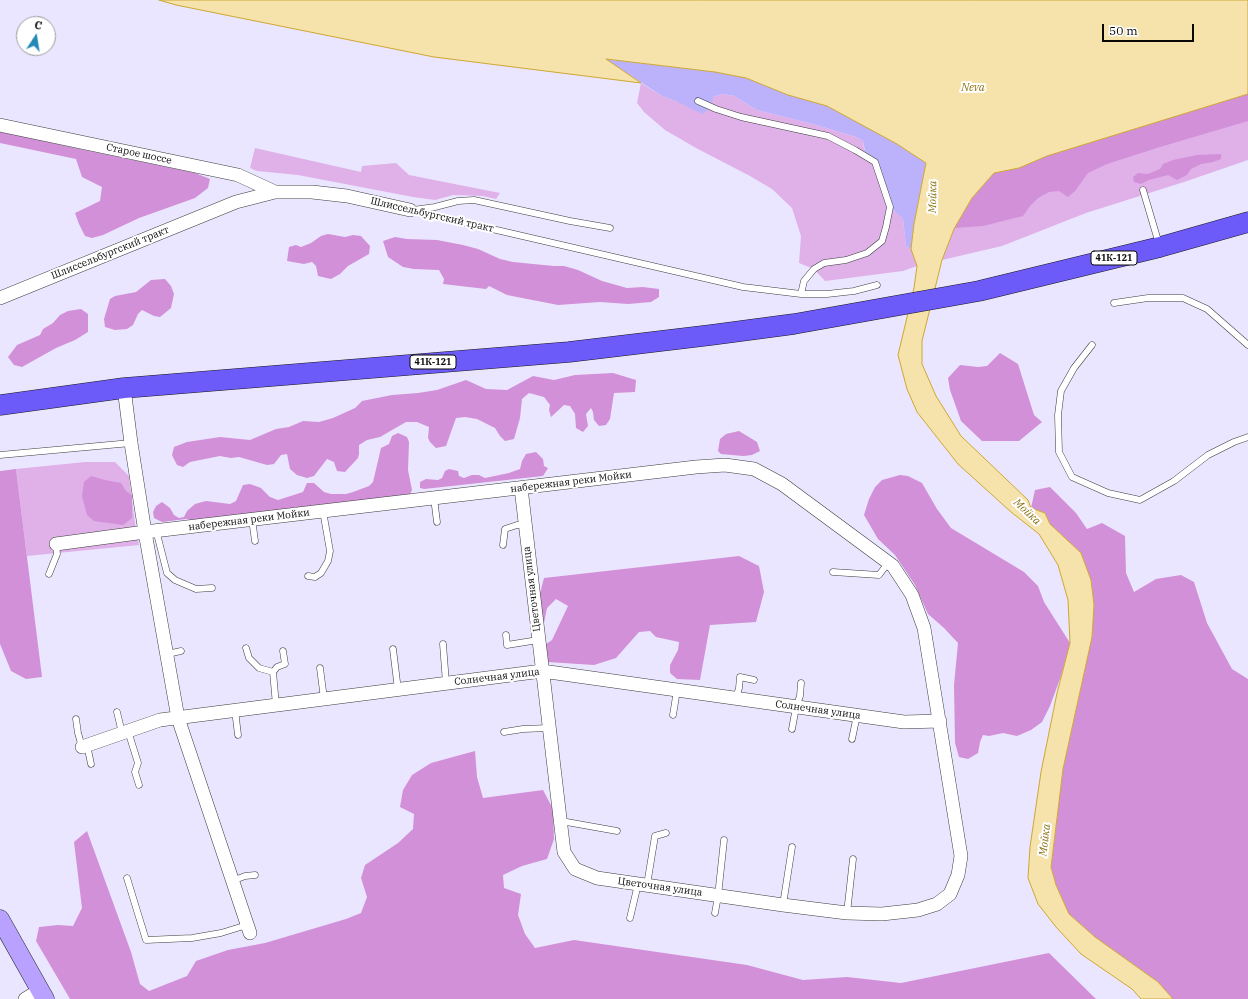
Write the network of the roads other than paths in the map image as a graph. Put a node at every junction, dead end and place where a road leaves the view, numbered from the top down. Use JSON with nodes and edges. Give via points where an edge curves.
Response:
{"nodes":[{"id":1,"x":698,"y":101,"type":"dead end"},
{"id":2,"x":0,"y":125,"type":"edge"},
{"id":3,"x":1144,"y":190,"type":"dead end"},
{"id":4,"x":275,"y":192,"type":"junction"},
{"id":5,"x":410,"y":210,"type":"junction"},
{"id":6,"x":1248,"y":222,"type":"edge"},
{"id":7,"x":610,"y":228,"type":"dead end"},
{"id":8,"x":1160,"y":247,"type":"junction"},
{"id":9,"x":877,"y":285,"type":"dead end"},
{"id":10,"x":801,"y":294,"type":"junction"},
{"id":11,"x":0,"y":298,"type":"edge"},
{"id":12,"x":1114,"y":303,"type":"dead end"},
{"id":13,"x":1092,"y":345,"type":"dead end"},
{"id":14,"x":1248,"y":345,"type":"edge"},
{"id":15,"x":124,"y":388,"type":"junction"},
{"id":16,"x":0,"y":405,"type":"edge"},
{"id":17,"x":1248,"y":437,"type":"edge"},
{"id":18,"x":131,"y":443,"type":"junction"},
{"id":19,"x":0,"y":455,"type":"edge"},
{"id":20,"x":521,"y":488,"type":"junction"},
{"id":21,"x":434,"y":498,"type":"junction"},
{"id":22,"x":324,"y":511,"type":"junction"},
{"id":23,"x":252,"y":519,"type":"junction"},
{"id":24,"x":437,"y":522,"type":"dead end"},
{"id":25,"x":525,"y":525,"type":"junction"},
{"id":26,"x":151,"y":531,"type":"junction"},
{"id":27,"x":255,"y":542,"type":"dead end"},
{"id":28,"x":56,"y":544,"type":"joint"},
{"id":29,"x":503,"y":545,"type":"dead end"},
{"id":30,"x":888,"y":563,"type":"junction"},
{"id":31,"x":833,"y":572,"type":"dead end"},
{"id":32,"x":49,"y":574,"type":"dead end"},
{"id":33,"x":308,"y":576,"type":"dead end"},
{"id":34,"x":212,"y":588,"type":"dead end"},
{"id":35,"x":506,"y":635,"type":"dead end"},
{"id":36,"x":538,"y":640,"type":"junction"},
{"id":37,"x":443,"y":644,"type":"dead end"},
{"id":38,"x":246,"y":648,"type":"dead end"},
{"id":39,"x":393,"y":649,"type":"dead end"},
{"id":40,"x":181,"y":651,"type":"dead end"},
{"id":41,"x":283,"y":651,"type":"dead end"},
{"id":42,"x":167,"y":654,"type":"junction"},
{"id":43,"x":320,"y":668,"type":"dead end"},
{"id":44,"x":542,"y":671,"type":"junction"},
{"id":45,"x":273,"y":672,"type":"junction"},
{"id":46,"x":754,"y":680,"type":"dead end"},
{"id":47,"x":446,"y":683,"type":"junction"},
{"id":48,"x":801,"y":683,"type":"dead end"},
{"id":49,"x":398,"y":690,"type":"junction"},
{"id":50,"x":677,"y":690,"type":"junction"},
{"id":51,"x":736,"y":698,"type":"junction"},
{"id":52,"x":324,"y":699,"type":"junction"},
{"id":53,"x":276,"y":705,"type":"junction"},
{"id":54,"x":796,"y":707,"type":"junction"},
{"id":55,"x":235,"y":710,"type":"junction"},
{"id":56,"x":117,"y":712,"type":"dead end"},
{"id":57,"x":673,"y":715,"type":"dead end"},
{"id":58,"x":857,"y":715,"type":"junction"},
{"id":59,"x":178,"y":718,"type":"junction"},
{"id":60,"x":76,"y":719,"type":"dead end"},
{"id":61,"x":940,"y":721,"type":"junction"},
{"id":62,"x":549,"y":728,"type":"junction"},
{"id":63,"x":792,"y":729,"type":"dead end"},
{"id":64,"x":125,"y":732,"type":"junction"},
{"id":65,"x":504,"y":732,"type":"dead end"},
{"id":66,"x":238,"y":735,"type":"dead end"},
{"id":67,"x":852,"y":739,"type":"dead end"},
{"id":68,"x":85,"y":746,"type":"junction"},
{"id":69,"x":91,"y":764,"type":"dead end"},
{"id":70,"x":139,"y":785,"type":"dead end"},
{"id":71,"x":560,"y":821,"type":"junction"},
{"id":72,"x":618,"y":831,"type":"dead end"},
{"id":73,"x":666,"y":833,"type":"dead end"},
{"id":74,"x":724,"y":840,"type":"dead end"},
{"id":75,"x":792,"y":847,"type":"dead end"},
{"id":76,"x":853,"y":859,"type":"dead end"},
{"id":77,"x":255,"y":875,"type":"dead end"},
{"id":78,"x":126,"y":878,"type":"dead end"},
{"id":79,"x":232,"y":881,"type":"junction"},
{"id":80,"x":643,"y":884,"type":"junction"},
{"id":81,"x":718,"y":896,"type":"junction"},
{"id":82,"x":783,"y":905,"type":"junction"},
{"id":83,"x":715,"y":913,"type":"dead end"},
{"id":84,"x":847,"y":913,"type":"junction"},
{"id":85,"x":630,"y":918,"type":"dead end"},
{"id":86,"x":0,"y":919,"type":"edge"},
{"id":87,"x":248,"y":929,"type":"joint"},
{"id":88,"x":36,"y":996,"type":"edge"}],
"edges":[{"from":1,"to":10,"type":"lane","via":[[741,117],[828,136],[875,162],[890,207],[882,241],[867,253],[846,260],[824,263],[814,269],[804,281]]},
{"from":2,"to":4,"type":"street","name":"Старое шоссе","via":[[238,175]]},
{"from":3,"to":8,"type":"lane"},
{"from":4,"to":5,"type":"street","name":"Шлиссельбургский тракт","via":[[312,192],[347,196]]},
{"from":4,"to":11,"type":"street","name":"Шлиссельбургский тракт","via":[[236,202]]},
{"from":5,"to":7,"type":"lane","via":[[474,200]]},
{"from":5,"to":10,"type":"lane","name":"Шлиссельбургский тракт","via":[[743,287]]},
{"from":6,"to":8,"type":"main road","number":"41К-121"},
{"from":8,"to":15,"type":"main road","number":"41К-121","via":[[980,291],[794,324],[568,352]]},
{"from":9,"to":10,"type":"lane","name":"Шлиссельбургский тракт","via":[[854,291]]},
{"from":12,"to":14,"type":"lane","via":[[1148,298],[1182,298],[1207,309]]},
{"from":13,"to":17,"type":"lane","via":[[1074,368],[1061,391],[1058,415],[1059,452],[1072,477],[1108,493],[1140,500],[1174,482],[1208,455]]},
{"from":15,"to":16,"type":"main road","number":"41К-121"},
{"from":15,"to":18,"type":"street"},
{"from":18,"to":19,"type":"lane"},
{"from":18,"to":26,"type":"street"},
{"from":20,"to":21,"type":"street","name":"набережная реки Мойки"},
{"from":20,"to":25,"type":"street","name":"Цветочная улица"},
{"from":20,"to":30,"type":"street","name":"набережная реки Мойки","via":[[696,467],[725,465],[754,469],[782,484]]},
{"from":21,"to":22,"type":"street","name":"набережная реки Мойки"},
{"from":21,"to":24,"type":"lane"},
{"from":22,"to":23,"type":"street","name":"набережная реки Мойки"},
{"from":22,"to":33,"type":"lane","via":[[329,537],[328,561],[321,573],[315,577]]},
{"from":23,"to":26,"type":"street","name":"набережная реки Мойки"},
{"from":23,"to":27,"type":"lane"},
{"from":25,"to":29,"type":"lane","via":[[505,529]]},
{"from":25,"to":36,"type":"street","name":"Цветочная улица"},
{"from":26,"to":28,"type":"street","name":"набережная реки Мойки"},
{"from":26,"to":34,"type":"lane","via":[[167,573],[175,580],[196,589]]},
{"from":26,"to":42,"type":"street"},
{"from":28,"to":32,"type":"lane","via":[[57,554]]},
{"from":30,"to":31,"type":"lane","via":[[879,575]]},
{"from":30,"to":61,"type":"street","name":"набережная реки Мойки","via":[[912,595],[924,628]]},
{"from":35,"to":36,"type":"lane","via":[[507,645]]},
{"from":36,"to":44,"type":"street","name":"Цветочная улица"},
{"from":37,"to":47,"type":"lane"},
{"from":38,"to":45,"type":"lane","via":[[249,658],[259,668]]},
{"from":39,"to":49,"type":"lane"},
{"from":40,"to":42,"type":"lane"},
{"from":41,"to":45,"type":"lane","via":[[285,664]]},
{"from":42,"to":59,"type":"street"},
{"from":43,"to":52,"type":"lane"},
{"from":44,"to":47,"type":"street","name":"Солнечная улица"},
{"from":44,"to":50,"type":"street","name":"Солнечная улица"},
{"from":44,"to":62,"type":"street","name":"Цветочная улица"},
{"from":45,"to":53,"type":"lane"},
{"from":46,"to":51,"type":"lane","via":[[740,677]]},
{"from":47,"to":49,"type":"street","name":"Солнечная улица"},
{"from":48,"to":54,"type":"lane"},
{"from":49,"to":52,"type":"street","name":"Солнечная улица"},
{"from":50,"to":51,"type":"street","name":"Солнечная улица"},
{"from":50,"to":57,"type":"lane"},
{"from":51,"to":54,"type":"street","name":"Солнечная улица"},
{"from":52,"to":53,"type":"street","name":"Солнечная улица"},
{"from":53,"to":55,"type":"street","name":"Солнечная улица"},
{"from":54,"to":58,"type":"street","name":"Солнечная улица"},
{"from":54,"to":63,"type":"lane"},
{"from":55,"to":59,"type":"street","name":"Солнечная улица"},
{"from":55,"to":66,"type":"lane"},
{"from":56,"to":64,"type":"lane"},
{"from":58,"to":61,"type":"street","name":"Солнечная улица","via":[[904,722]]},
{"from":58,"to":67,"type":"lane"},
{"from":59,"to":64,"type":"street","name":"Солнечная улица","via":[[160,720]]},
{"from":59,"to":79,"type":"street"},
{"from":60,"to":68,"type":"lane","via":[[78,733]]},
{"from":61,"to":84,"type":"street","name":"Цветочная улица","via":[[961,856],[958,875],[950,894],[937,904],[918,910],[882,914]]},
{"from":62,"to":65,"type":"lane"},
{"from":62,"to":71,"type":"street","name":"Цветочная улица"},
{"from":64,"to":68,"type":"street","name":"Солнечная улица"},
{"from":64,"to":70,"type":"lane","via":[[138,763],[135,772]]},
{"from":68,"to":69,"type":"lane"},
{"from":71,"to":72,"type":"lane"},
{"from":71,"to":80,"type":"street","name":"Цветочная улица","via":[[564,852],[575,869],[597,878]]},
{"from":73,"to":80,"type":"lane","via":[[655,836]]},
{"from":74,"to":81,"type":"lane"},
{"from":75,"to":82,"type":"lane"},
{"from":76,"to":84,"type":"lane"},
{"from":77,"to":79,"type":"lane"},
{"from":78,"to":87,"type":"lane","via":[[146,940],[192,938]]},
{"from":79,"to":87,"type":"street"},
{"from":80,"to":81,"type":"street","name":"Цветочная улица"},
{"from":80,"to":85,"type":"lane"},
{"from":81,"to":82,"type":"street","name":"Цветочная улица"},
{"from":81,"to":83,"type":"lane"},
{"from":82,"to":84,"type":"street","name":"Цветочная улица"},
{"from":86,"to":88,"type":"main road"}]}
